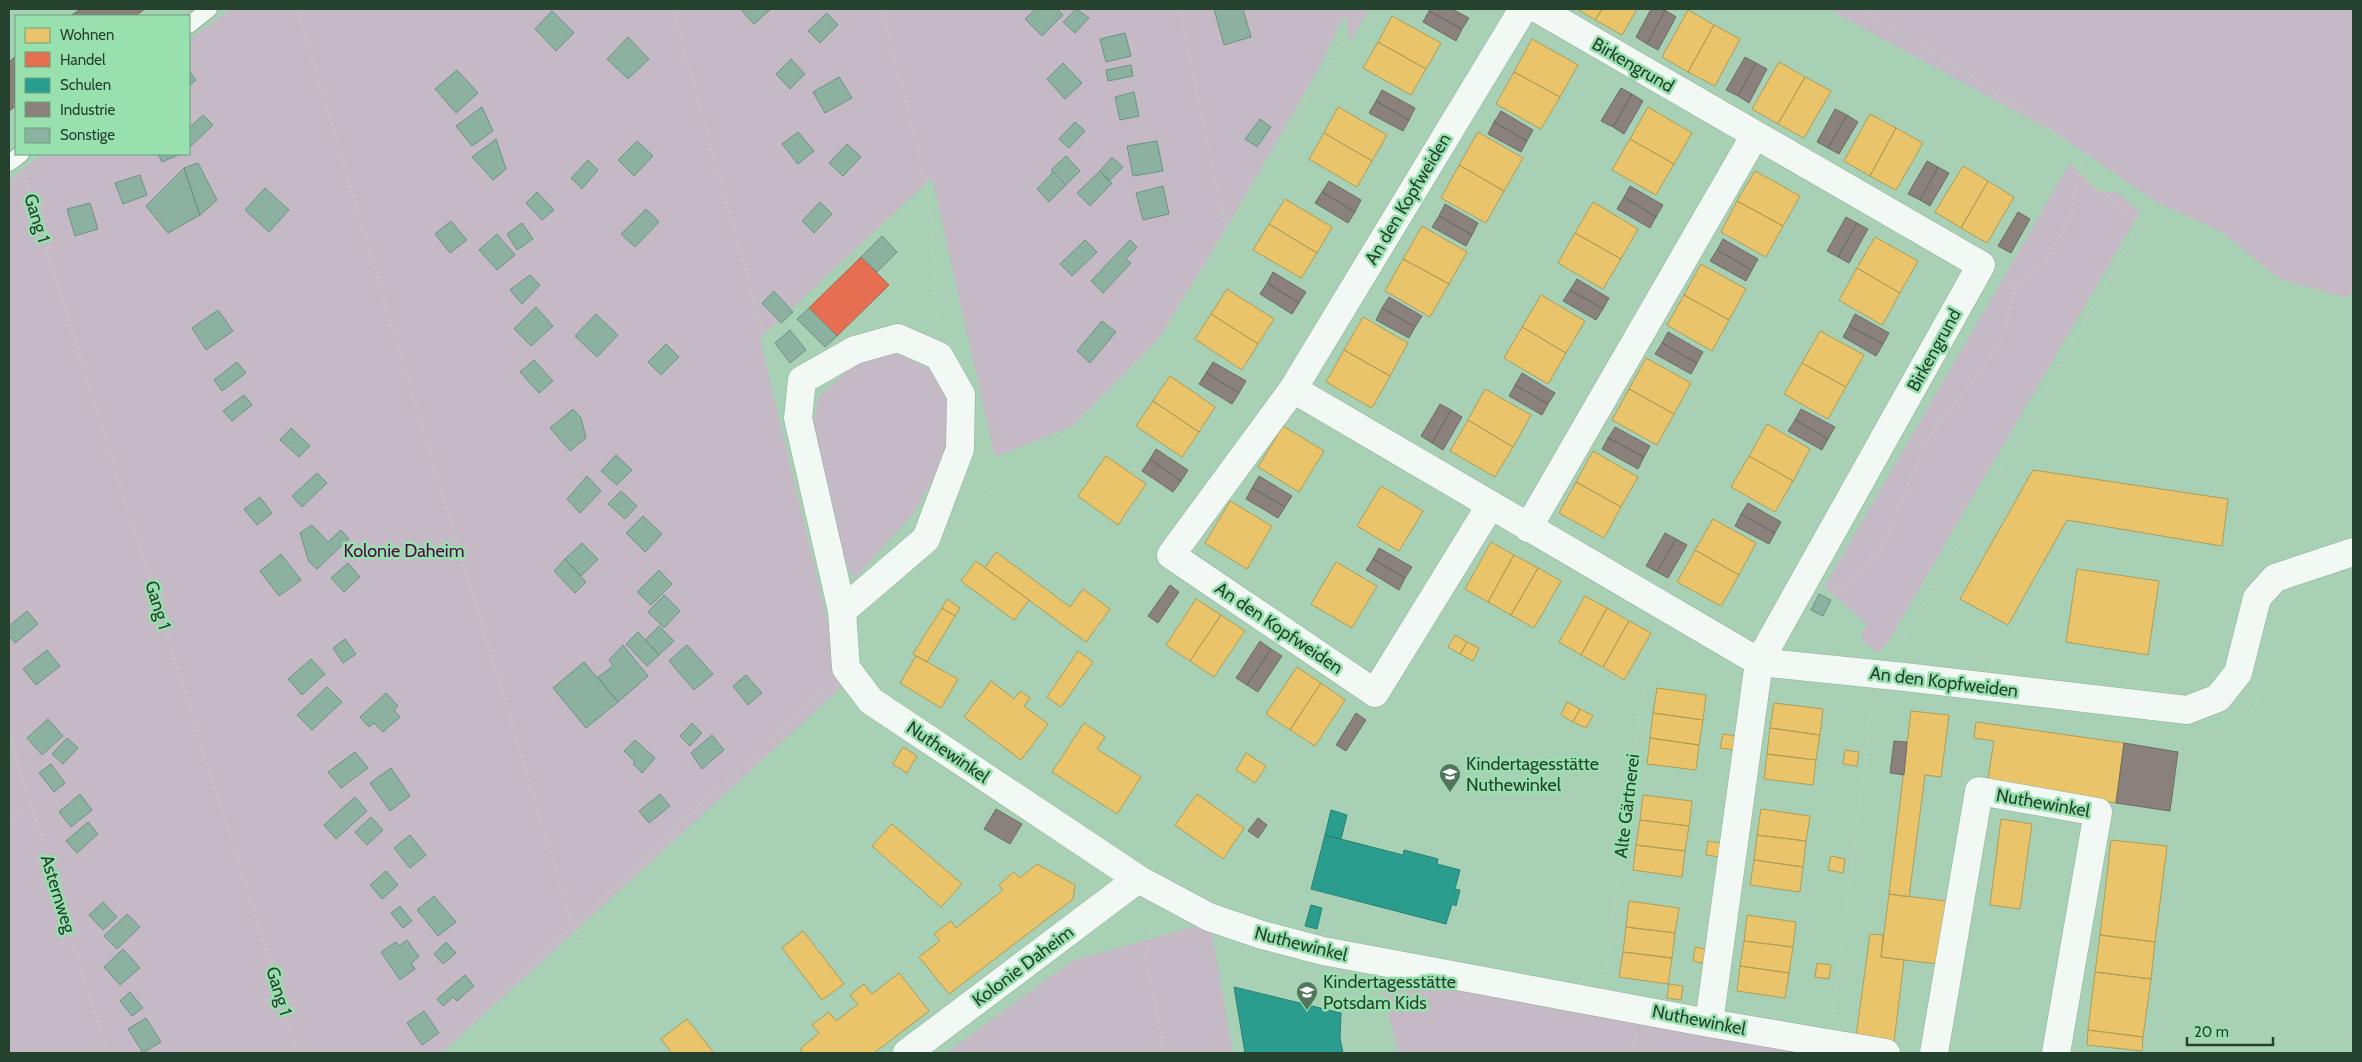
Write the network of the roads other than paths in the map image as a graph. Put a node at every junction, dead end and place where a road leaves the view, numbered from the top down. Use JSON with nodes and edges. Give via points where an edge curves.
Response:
{"nodes":[{"id":1,"x":209,"y":9,"type":"edge"},
{"id":2,"x":1523,"y":9,"type":"edge"},
{"id":3,"x":1538,"y":9,"type":"edge"},
{"id":4,"x":190,"y":24,"type":"edge"},
{"id":5,"x":1755,"y":135,"type":"junction"},
{"id":6,"x":1293,"y":390,"type":"junction"},
{"id":7,"x":1490,"y":506,"type":"junction"},
{"id":8,"x":1528,"y":528,"type":"junction"},
{"id":9,"x":2353,"y":552,"type":"edge"},
{"id":10,"x":842,"y":611,"type":"junction"},
{"id":11,"x":1759,"y":662,"type":"junction"},
{"id":12,"x":1148,"y":885,"type":"junction"},
{"id":13,"x":1709,"y":1023,"type":"junction"},
{"id":14,"x":907,"y":1053,"type":"edge"},
{"id":15,"x":1886,"y":1053,"type":"edge"},
{"id":16,"x":1934,"y":1053,"type":"edge"},
{"id":17,"x":2056,"y":1053,"type":"edge"}],
"edges":[{"from":1,"to":4,"type":"lane"},
{"from":2,"to":6,"type":"street","name":"An den Kopfweiden"},
{"from":3,"to":5,"type":"street","name":"Birkengrund"},
{"from":5,"to":8,"type":"street"},
{"from":5,"to":11,"type":"street","name":"Birkengrund","via":[[1981,265]]},
{"from":6,"to":7,"type":"street","name":"An den Kopfweiden"},
{"from":6,"to":7,"type":"street","name":"An den Kopfweiden","via":[[1171,555],[1375,694]]},
{"from":7,"to":8,"type":"street","name":"An den Kopfweiden"},
{"from":8,"to":11,"type":"street","name":"An den Kopfweiden"},
{"from":9,"to":11,"type":"street","name":"An den Kopfweiden","via":[[2276,578],[2257,598],[2238,673],[2218,698],[2186,710]]},
{"from":10,"to":10,"type":"street","via":[[926,539],[960,448],[961,394],[939,356],[898,338],[855,350],[802,380],[798,418]]},
{"from":10,"to":12,"type":"street","name":"Nuthewinkel","via":[[846,668],[872,701]]},
{"from":11,"to":13,"type":"street"},
{"from":12,"to":13,"type":"street","name":"Nuthewinkel","via":[[1209,917],[1323,951]]},
{"from":12,"to":14,"type":"street","name":"Kolonie Daheim"},
{"from":13,"to":15,"type":"street","name":"Nuthewinkel"},
{"from":16,"to":17,"type":"street","name":"Nuthewinkel","via":[[1980,791],[2098,812]]}]}
